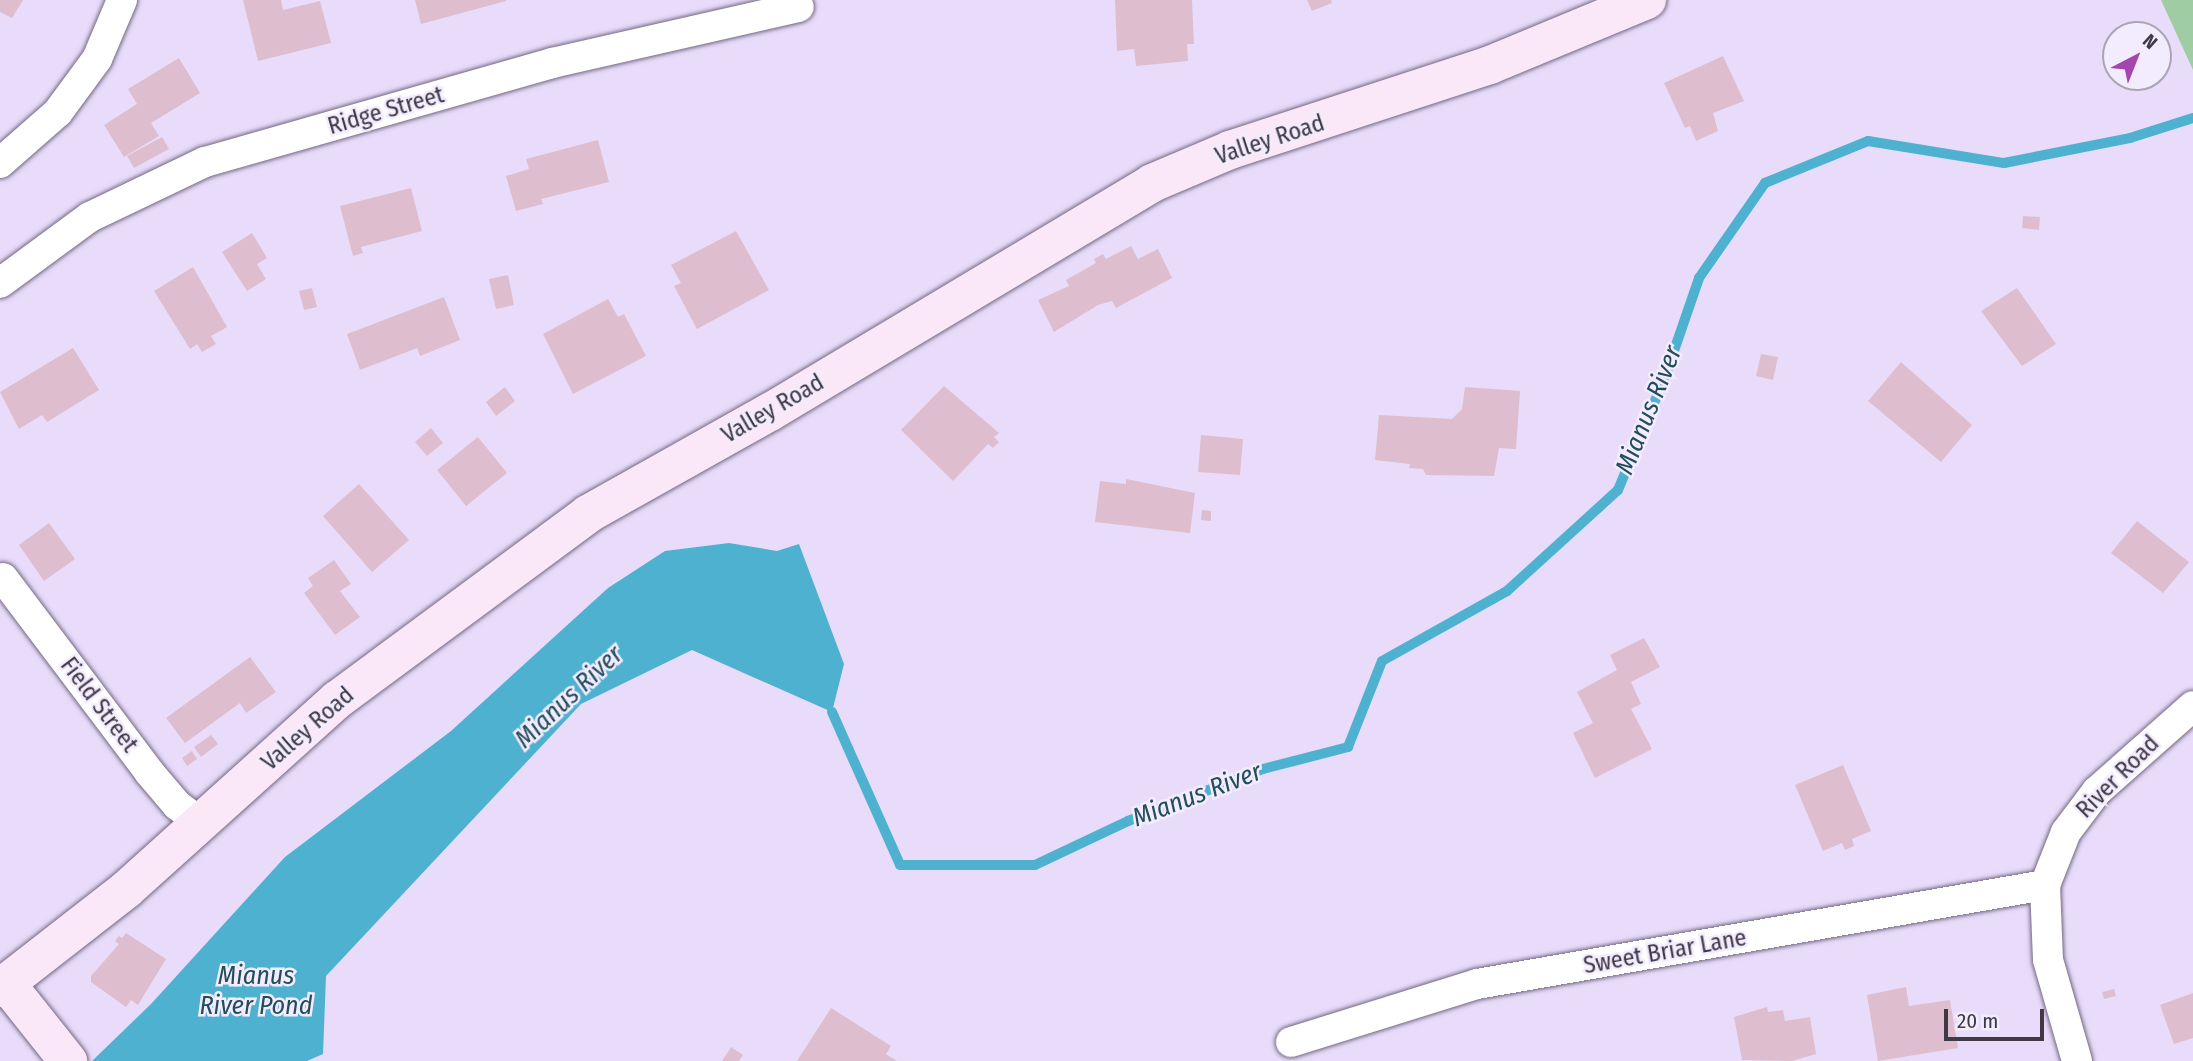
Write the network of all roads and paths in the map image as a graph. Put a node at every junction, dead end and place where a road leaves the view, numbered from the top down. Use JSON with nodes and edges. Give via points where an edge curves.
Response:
{"nodes":[{"id":1,"x":122,"y":0,"type":"edge"},
{"id":2,"x":1647,"y":0,"type":"edge"},
{"id":3,"x":799,"y":6,"type":"dead end"},
{"id":4,"x":0,"y":163,"type":"edge"},
{"id":5,"x":0,"y":283,"type":"edge"},
{"id":6,"x":3,"y":578,"type":"dead end"},
{"id":7,"x":2193,"y":706,"type":"edge"},
{"id":8,"x":202,"y":824,"type":"junction"},
{"id":9,"x":2045,"y":885,"type":"junction"},
{"id":10,"x":3,"y":985,"type":"edge"},
{"id":11,"x":1291,"y":1042,"type":"dead end"},
{"id":12,"x":62,"y":1056,"type":"edge"},
{"id":13,"x":2077,"y":1061,"type":"edge"}],
"edges":[{"from":1,"to":4,"type":"street","via":[[97,59],[66,102],[21,149]]},
{"from":2,"to":8,"type":"street","name":"Valley Road","via":[[1490,65],[1230,150],[1152,183],[539,546],[337,700]]},
{"from":3,"to":5,"type":"street","name":"Ridge Street","via":[[552,62],[205,162],[90,217]]},
{"from":6,"to":8,"type":"street","name":"Field Street","via":[[149,772],[177,805]]},
{"from":7,"to":9,"type":"street","name":"River Road","via":[[2097,791],[2066,832]]},
{"from":8,"to":10,"type":"street","name":"Valley Road"},
{"from":9,"to":11,"type":"street","name":"Sweet Briar Lane","via":[[1477,984]]},
{"from":9,"to":13,"type":"street","name":"River Road","via":[[2048,960]]},
{"from":10,"to":12,"type":"street"}]}
